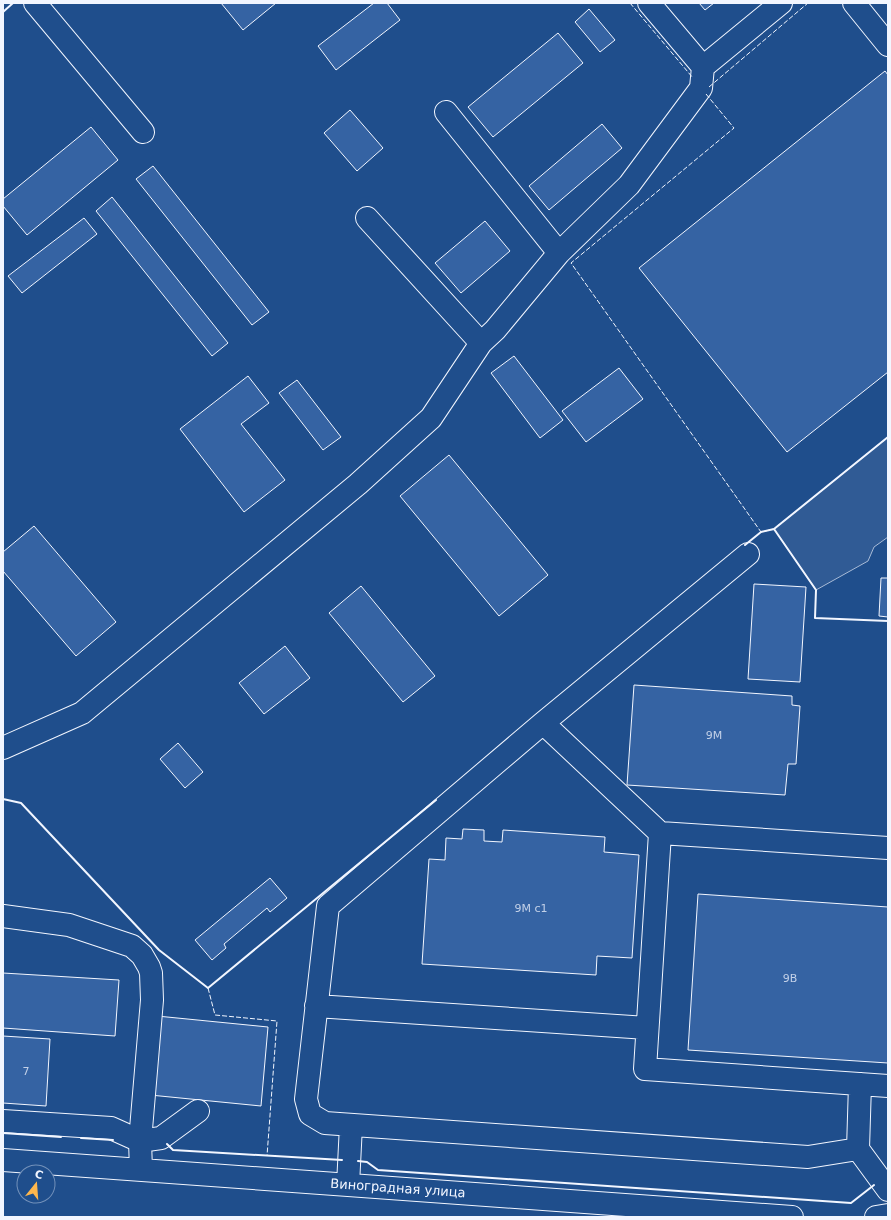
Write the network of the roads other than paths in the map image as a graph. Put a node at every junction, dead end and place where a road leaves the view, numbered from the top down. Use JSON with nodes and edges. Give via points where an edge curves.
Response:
{"nodes":[{"id":1,"x":35,"y":3,"type":"edge"},
{"id":2,"x":649,"y":3,"type":"edge"},
{"id":3,"x":781,"y":3,"type":"edge"},
{"id":4,"x":854,"y":3,"type":"edge"},
{"id":5,"x":888,"y":45,"type":"edge"},
{"id":6,"x":703,"y":67,"type":"junction"},
{"id":7,"x":446,"y":112,"type":"dead end"},
{"id":8,"x":143,"y":132,"type":"dead end"},
{"id":9,"x":367,"y":218,"type":"dead end"},
{"id":10,"x":559,"y":253,"type":"junction"},
{"id":11,"x":481,"y":343,"type":"junction"},
{"id":12,"x":748,"y":554,"type":"dead end"},
{"id":13,"x":543,"y":723,"type":"junction"},
{"id":14,"x":3,"y":748,"type":"edge"},
{"id":15,"x":660,"y":833,"type":"junction"},
{"id":16,"x":888,"y":848,"type":"edge"},
{"id":17,"x":3,"y":916,"type":"edge"},
{"id":18,"x":316,"y":1006,"type":"junction"},
{"id":19,"x":647,"y":1028,"type":"junction"},
{"id":20,"x":860,"y":1084,"type":"junction"},
{"id":21,"x":888,"y":1086,"type":"edge"},
{"id":22,"x":198,"y":1111,"type":"dead end"},
{"id":23,"x":3,"y":1121,"type":"edge"},
{"id":24,"x":351,"y":1125,"type":"junction"},
{"id":25,"x":140,"y":1141,"type":"junction"},
{"id":26,"x":858,"y":1149,"type":"junction"},
{"id":27,"x":3,"y":1160,"type":"edge"},
{"id":28,"x":140,"y":1170,"type":"junction"},
{"id":29,"x":348,"y":1185,"type":"junction"},
{"id":30,"x":888,"y":1190,"type":"edge"},
{"id":31,"x":888,"y":1215,"type":"edge"},
{"id":32,"x":792,"y":1217,"type":"edge"},
{"id":33,"x":876,"y":1217,"type":"edge"}],
"edges":[{"from":1,"to":8,"type":"street"},
{"from":2,"to":6,"type":"street"},
{"from":3,"to":6,"type":"street"},
{"from":4,"to":5,"type":"street"},
{"from":6,"to":10,"type":"street","via":[[701,88],[629,185]]},
{"from":7,"to":10,"type":"street"},
{"from":9,"to":11,"type":"street"},
{"from":10,"to":11,"type":"street","via":[[495,330]]},
{"from":11,"to":14,"type":"street","via":[[431,418],[358,484],[82,713]]},
{"from":12,"to":13,"type":"street"},
{"from":13,"to":15,"type":"street"},
{"from":13,"to":18,"type":"street","via":[[328,906]]},
{"from":15,"to":16,"type":"street"},
{"from":15,"to":19,"type":"street"},
{"from":17,"to":25,"type":"street","via":[[69,925],[132,946],[149,966],[152,1000]]},
{"from":18,"to":19,"type":"street"},
{"from":18,"to":24,"type":"street","via":[[306,1099],[310,1114],[325,1123]]},
{"from":19,"to":20,"type":"street","via":[[644,1069]]},
{"from":20,"to":21,"type":"street"},
{"from":20,"to":26,"type":"street"},
{"from":22,"to":25,"type":"street","via":[[161,1138]]},
{"from":23,"to":25,"type":"street","via":[[111,1128]]},
{"from":24,"to":26,"type":"street","via":[[808,1157]]},
{"from":24,"to":29,"type":"street"},
{"from":25,"to":28,"type":"street"},
{"from":26,"to":30,"type":"street"},
{"from":27,"to":28,"type":"street","name":"Виноградная улица"},
{"from":28,"to":29,"type":"street","name":"Виноградная улица"},
{"from":29,"to":32,"type":"street","name":"Виноградная улица"},
{"from":31,"to":33,"type":"street"}]}
